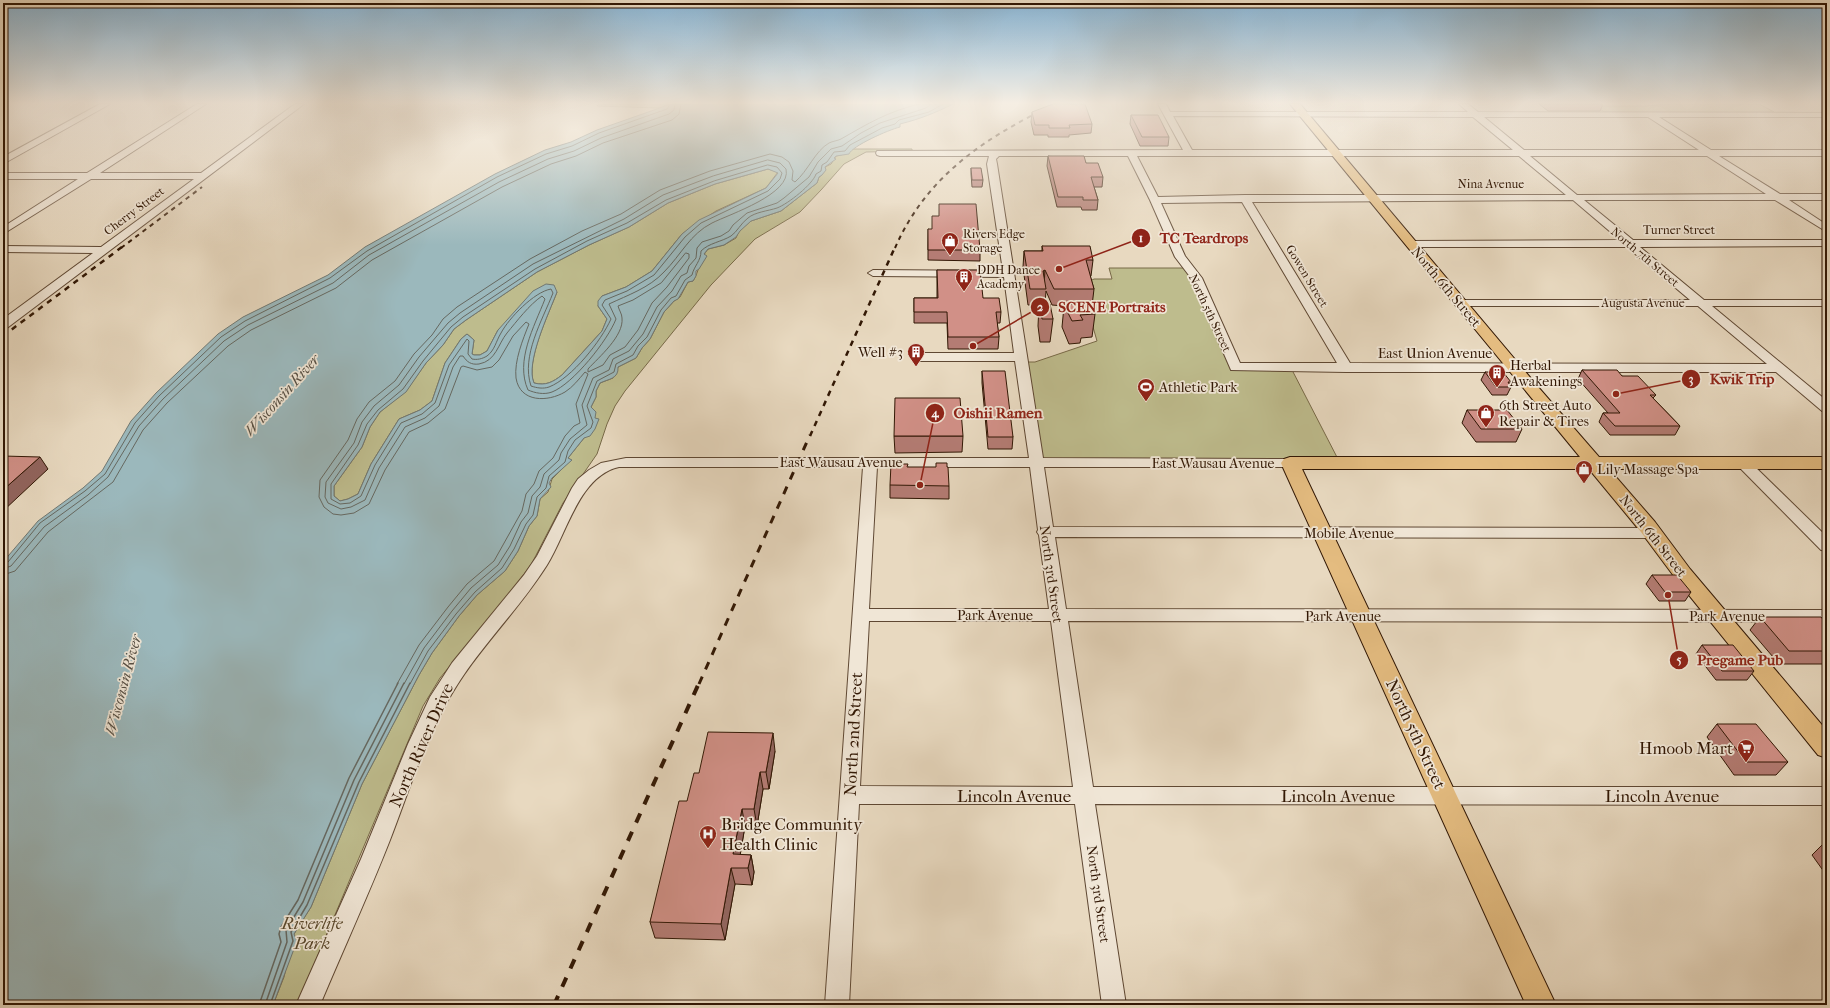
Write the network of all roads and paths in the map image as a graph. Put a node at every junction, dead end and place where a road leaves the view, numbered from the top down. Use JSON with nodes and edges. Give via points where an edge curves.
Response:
{"nodes":[{"id":1,"x":21,"y":151,"type":"edge"},
{"id":2,"x":128,"y":151,"type":"edge"},
{"id":3,"x":237,"y":151,"type":"edge"},
{"id":4,"x":1520,"y":151,"type":"edge"},
{"id":5,"x":1706,"y":151,"type":"edge"},
{"id":6,"x":1006,"y":152,"type":"junction"},
{"id":7,"x":1131,"y":152,"type":"junction"},
{"id":8,"x":1188,"y":152,"type":"joint"},
{"id":9,"x":880,"y":153,"type":"dead end"},
{"id":10,"x":1336,"y":153,"type":"junction"},
{"id":11,"x":1522,"y":153,"type":"junction"},
{"id":12,"x":1709,"y":153,"type":"junction"},
{"id":13,"x":1827,"y":153,"type":"edge"},
{"id":14,"x":3,"y":161,"type":"edge"},
{"id":15,"x":3,"y":176,"type":"edge"},
{"id":16,"x":88,"y":176,"type":"junction"},
{"id":17,"x":204,"y":176,"type":"junction"},
{"id":18,"x":1372,"y":197,"type":"junction"},
{"id":19,"x":1574,"y":197,"type":"junction"},
{"id":20,"x":1778,"y":197,"type":"junction"},
{"id":21,"x":1827,"y":197,"type":"edge"},
{"id":22,"x":1245,"y":198,"type":"junction"},
{"id":23,"x":1155,"y":200,"type":"junction"},
{"id":24,"x":1827,"y":229,"type":"edge"},
{"id":25,"x":3,"y":231,"type":"edge"},
{"id":26,"x":1827,"y":242,"type":"edge"},
{"id":27,"x":1629,"y":243,"type":"junction"},
{"id":28,"x":1411,"y":244,"type":"junction"},
{"id":29,"x":3,"y":249,"type":"edge"},
{"id":30,"x":104,"y":250,"type":"junction"},
{"id":31,"x":873,"y":274,"type":"dead end"},
{"id":32,"x":1008,"y":274,"type":"junction"},
{"id":33,"x":1459,"y":303,"type":"junction"},
{"id":34,"x":1700,"y":303,"type":"junction"},
{"id":35,"x":1827,"y":303,"type":"edge"},
{"id":36,"x":3,"y":325,"type":"edge"},
{"id":37,"x":920,"y":357,"type":"dead end"},
{"id":38,"x":1021,"y":357,"type":"junction"},
{"id":39,"x":1235,"y":367,"type":"joint"},
{"id":40,"x":1346,"y":368,"type":"junction"},
{"id":41,"x":1514,"y":368,"type":"junction"},
{"id":42,"x":1779,"y":368,"type":"junction"},
{"id":43,"x":1827,"y":408,"type":"edge"},
{"id":44,"x":870,"y":462,"type":"junction"},
{"id":45,"x":1036,"y":463,"type":"junction"},
{"id":46,"x":1290,"y":463,"type":"junction"},
{"id":47,"x":1452,"y":463,"type":"junction"},
{"id":48,"x":1594,"y":463,"type":"junction"},
{"id":49,"x":1743,"y":463,"type":"junction"},
{"id":50,"x":1827,"y":463,"type":"edge"},
{"id":51,"x":1529,"y":464,"type":"junction"},
{"id":52,"x":600,"y":469,"type":"joint"},
{"id":53,"x":1304,"y":493,"type":"junction"},
{"id":54,"x":1045,"y":532,"type":"junction"},
{"id":55,"x":1324,"y":533,"type":"junction"},
{"id":56,"x":1652,"y":533,"type":"junction"},
{"id":57,"x":1827,"y":546,"type":"edge"},
{"id":58,"x":860,"y":615,"type":"junction"},
{"id":59,"x":1058,"y":616,"type":"junction"},
{"id":60,"x":1362,"y":616,"type":"junction"},
{"id":61,"x":1718,"y":616,"type":"junction"},
{"id":62,"x":1827,"y":616,"type":"edge"},
{"id":63,"x":1827,"y":748,"type":"edge"},
{"id":64,"x":850,"y":795,"type":"junction"},
{"id":65,"x":1084,"y":796,"type":"junction"},
{"id":66,"x":1827,"y":796,"type":"edge"},
{"id":67,"x":1445,"y":797,"type":"junction"},
{"id":68,"x":308,"y":1005,"type":"edge"},
{"id":69,"x":837,"y":1005,"type":"edge"},
{"id":70,"x":1114,"y":1005,"type":"edge"},
{"id":71,"x":1541,"y":1005,"type":"edge"}],
"edges":[{"from":1,"to":14,"type":"street"},
{"from":2,"to":16,"type":"street"},
{"from":3,"to":17,"type":"street","name":"Cherry Street"},
{"from":4,"to":11,"type":"street","name":"North 7th Street"},
{"from":5,"to":12,"type":"street"},
{"from":6,"to":7,"type":"street"},
{"from":6,"to":9,"type":"street"},
{"from":6,"to":32,"type":"street","name":"North 3rd Street","via":[[994,155],[991,159]]},
{"from":7,"to":8,"type":"street"},
{"from":7,"to":23,"type":"street","name":"North 5th Street"},
{"from":8,"to":10,"type":"street"},
{"from":10,"to":11,"type":"street"},
{"from":10,"to":18,"type":"main road","name":"North 6th Street"},
{"from":11,"to":12,"type":"street"},
{"from":11,"to":19,"type":"street","name":"North 7th Street"},
{"from":12,"to":13,"type":"street"},
{"from":12,"to":20,"type":"street"},
{"from":15,"to":16,"type":"street"},
{"from":16,"to":17,"type":"street"},
{"from":16,"to":25,"type":"street"},
{"from":17,"to":30,"type":"street","name":"Cherry Street"},
{"from":18,"to":19,"type":"street","name":"Nina Avenue"},
{"from":18,"to":22,"type":"street","name":"Nina Avenue"},
{"from":18,"to":28,"type":"main road","name":"North 6th Street"},
{"from":19,"to":20,"type":"street","name":"Nina Avenue"},
{"from":19,"to":27,"type":"street","name":"North 7th Street"},
{"from":20,"to":21,"type":"street","name":"Nina Avenue"},
{"from":20,"to":24,"type":"street"},
{"from":22,"to":23,"type":"street","name":"Nina Avenue"},
{"from":22,"to":40,"type":"street","name":"Gowen Street"},
{"from":23,"to":39,"type":"street","name":"North 5th Street","via":[[1180,257],[1196,278]]},
{"from":26,"to":27,"type":"street","name":"Turner Street"},
{"from":27,"to":28,"type":"street","name":"Turner Street"},
{"from":27,"to":34,"type":"street","name":"North 7th Street"},
{"from":28,"to":33,"type":"main road","name":"North 6th Street"},
{"from":29,"to":30,"type":"street"},
{"from":30,"to":36,"type":"street","name":"Cherry Street"},
{"from":31,"to":32,"type":"street"},
{"from":32,"to":38,"type":"street","name":"North 3rd Street"},
{"from":33,"to":34,"type":"street","name":"Augusta Avenue"},
{"from":33,"to":41,"type":"main road","name":"North 6th Street"},
{"from":34,"to":35,"type":"street","name":"Augusta Avenue"},
{"from":34,"to":42,"type":"street","name":"North 7th Street"},
{"from":37,"to":38,"type":"street"},
{"from":38,"to":45,"type":"street","name":"North 3rd Street"},
{"from":39,"to":40,"type":"street","name":"East Union Avenue"},
{"from":40,"to":41,"type":"street","name":"East Union Avenue"},
{"from":41,"to":42,"type":"street","name":"East Union Avenue"},
{"from":41,"to":48,"type":"main road","name":"North 6th Street"},
{"from":42,"to":43,"type":"street","name":"North 7th Street"},
{"from":44,"to":45,"type":"street","name":"East Wausau Avenue"},
{"from":44,"to":52,"type":"street","name":"East Wausau Avenue","via":[[626,462]]},
{"from":44,"to":58,"type":"street","name":"North 2nd Street"},
{"from":45,"to":46,"type":"street","name":"East Wausau Avenue"},
{"from":45,"to":54,"type":"street","name":"North 3rd Street"},
{"from":46,"to":47,"type":"main road","name":"East Wausau Avenue"},
{"from":46,"to":53,"type":"main road","name":"North 5th Street"},
{"from":47,"to":51,"type":"main road","name":"East Wausau Avenue"},
{"from":47,"to":53,"type":"main road","via":[[1310,467],[1300,474]]},
{"from":48,"to":49,"type":"main road","name":"East Wausau Avenue"},
{"from":48,"to":51,"type":"main road","name":"East Wausau Avenue"},
{"from":48,"to":56,"type":"main road","name":"North 6th Street"},
{"from":49,"to":50,"type":"main road","name":"East Wausau Avenue"},
{"from":49,"to":57,"type":"street"},
{"from":51,"to":56,"type":"main road","via":[[1575,466],[1590,471],[1634,520]]},
{"from":52,"to":68,"type":"street","name":"North River Drive","via":[[579,488],[530,579],[458,668],[443,691],[418,744],[372,859]]},
{"from":53,"to":55,"type":"main road","name":"North 5th Street"},
{"from":54,"to":55,"type":"street","name":"Mobile Avenue"},
{"from":54,"to":59,"type":"street","name":"North 3rd Street"},
{"from":55,"to":56,"type":"street","name":"Mobile Avenue"},
{"from":55,"to":60,"type":"main road","name":"North 5th Street"},
{"from":56,"to":61,"type":"main road","name":"North 6th Street"},
{"from":58,"to":59,"type":"street","name":"Park Avenue"},
{"from":58,"to":64,"type":"street","name":"North 2nd Street"},
{"from":59,"to":60,"type":"street","name":"Park Avenue"},
{"from":59,"to":65,"type":"street","name":"North 3rd Street"},
{"from":60,"to":61,"type":"street","name":"Park Avenue"},
{"from":60,"to":67,"type":"main road","name":"North 5th Street"},
{"from":61,"to":62,"type":"street","name":"Park Avenue"},
{"from":61,"to":63,"type":"main road","name":"North 6th Street"},
{"from":64,"to":65,"type":"street","name":"Lincoln Avenue"},
{"from":64,"to":69,"type":"street","name":"North 2nd Street"},
{"from":65,"to":67,"type":"street","name":"Lincoln Avenue"},
{"from":65,"to":70,"type":"street","name":"North 3rd Street"},
{"from":66,"to":67,"type":"street","name":"Lincoln Avenue"},
{"from":67,"to":71,"type":"main road","name":"North 5th Street"}]}
